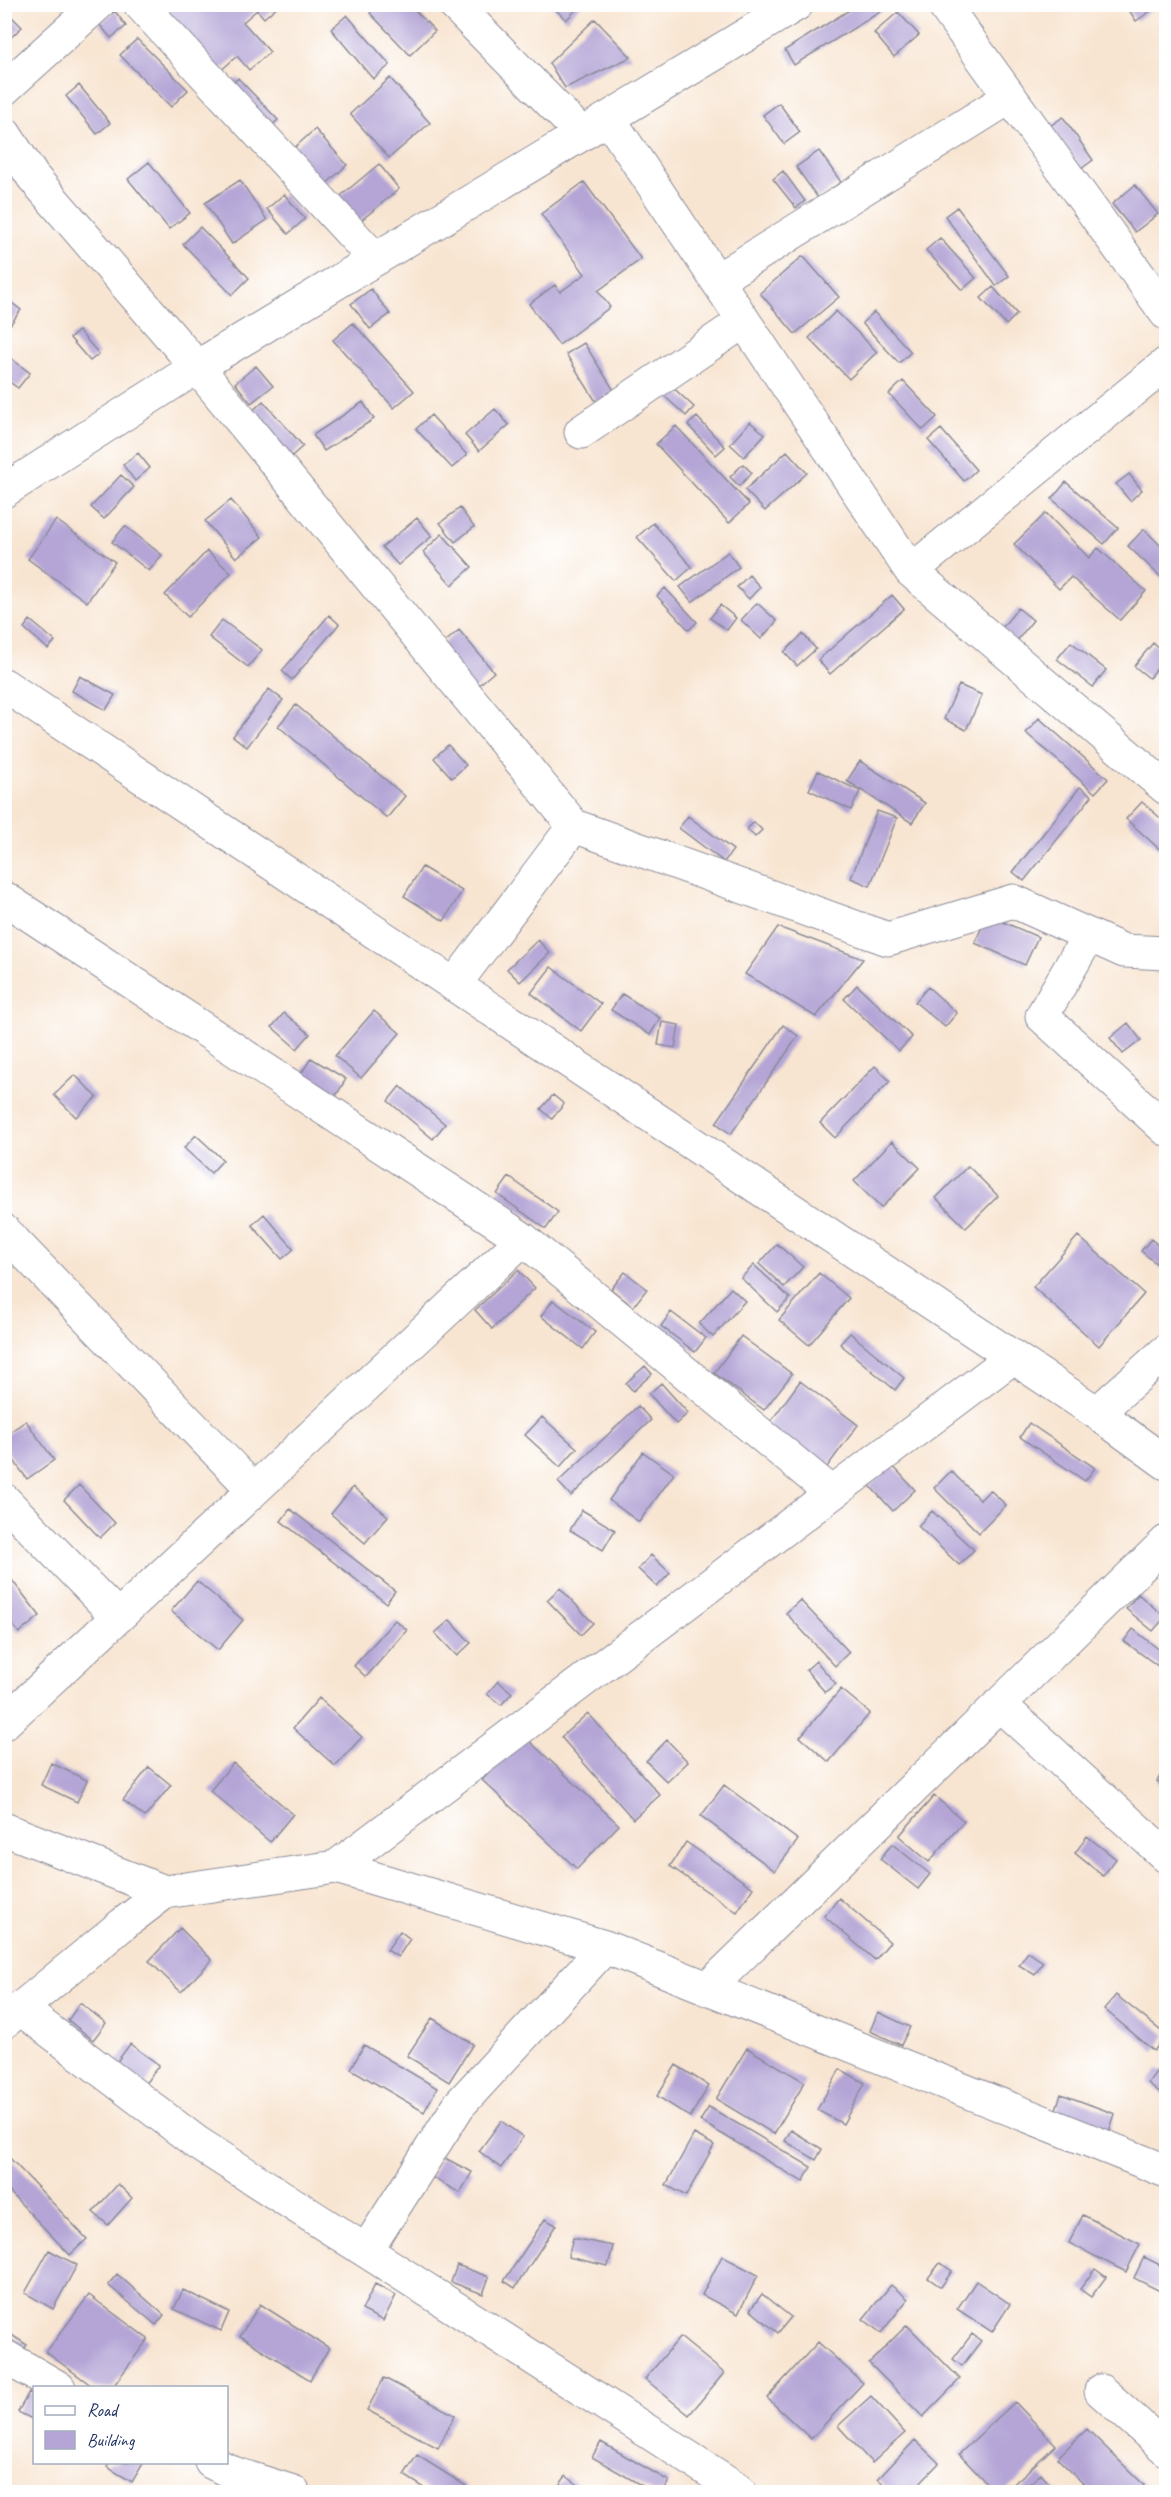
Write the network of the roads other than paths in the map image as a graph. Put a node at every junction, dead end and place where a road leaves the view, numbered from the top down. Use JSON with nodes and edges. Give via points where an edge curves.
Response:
{"nodes":[{"id":1,"x":99,"y":4,"type":"edge"},
{"id":2,"x":140,"y":4,"type":"edge"},
{"id":3,"x":454,"y":4,"type":"edge"},
{"id":4,"x":797,"y":4,"type":"edge"},
{"id":5,"x":943,"y":4,"type":"edge"},
{"id":6,"x":4,"y":89,"type":"edge"},
{"id":7,"x":1010,"y":97,"type":"junction"},
{"id":8,"x":596,"y":126,"type":"junction"},
{"id":9,"x":4,"y":133,"type":"edge"},
{"id":10,"x":4,"y":155,"type":"edge"},
{"id":11,"x":33,"y":177,"type":"junction"},
{"id":12,"x":375,"y":259,"type":"junction"},
{"id":13,"x":717,"y":280,"type":"junction"},
{"id":14,"x":1167,"y":313,"type":"edge"},
{"id":15,"x":744,"y":321,"type":"junction"},
{"id":16,"x":1167,"y":364,"type":"edge"},
{"id":17,"x":197,"y":367,"type":"junction"},
{"id":18,"x":580,"y":432,"type":"dead end"},
{"id":19,"x":4,"y":491,"type":"edge"},
{"id":20,"x":911,"y":572,"type":"junction"},
{"id":21,"x":4,"y":685,"type":"edge"},
{"id":22,"x":1167,"y":788,"type":"edge"},
{"id":23,"x":574,"y":826,"type":"junction"},
{"id":24,"x":4,"y":898,"type":"edge"},
{"id":25,"x":1089,"y":935,"type":"junction"},
{"id":26,"x":1167,"y":954,"type":"edge"},
{"id":27,"x":454,"y":985,"type":"junction"},
{"id":28,"x":1167,"y":1129,"type":"edge"},
{"id":29,"x":4,"y":1231,"type":"edge"},
{"id":30,"x":523,"y":1239,"type":"junction"},
{"id":31,"x":1167,"y":1351,"type":"edge"},
{"id":32,"x":1013,"y":1357,"type":"junction"},
{"id":33,"x":1097,"y":1413,"type":"junction"},
{"id":34,"x":1167,"y":1463,"type":"edge"},
{"id":35,"x":254,"y":1490,"type":"junction"},
{"id":36,"x":832,"y":1493,"type":"junction"},
{"id":37,"x":4,"y":1500,"type":"edge"},
{"id":38,"x":1167,"y":1542,"type":"edge"},
{"id":39,"x":118,"y":1617,"type":"junction"},
{"id":40,"x":999,"y":1704,"type":"junction"},
{"id":41,"x":4,"y":1723,"type":"edge"},
{"id":42,"x":4,"y":1829,"type":"edge"},
{"id":43,"x":1167,"y":1856,"type":"edge"},
{"id":44,"x":336,"y":1867,"type":"junction"},
{"id":45,"x":165,"y":1892,"type":"junction"},
{"id":46,"x":605,"y":1947,"type":"junction"},
{"id":47,"x":707,"y":1989,"type":"junction"},
{"id":48,"x":13,"y":2015,"type":"edge"},
{"id":49,"x":1167,"y":2171,"type":"edge"},
{"id":50,"x":366,"y":2252,"type":"junction"},
{"id":51,"x":4,"y":2356,"type":"edge"},
{"id":52,"x":56,"y":2386,"type":"edge"},
{"id":53,"x":1101,"y":2391,"type":"dead end"},
{"id":54,"x":1167,"y":2449,"type":"edge"},
{"id":55,"x":214,"y":2464,"type":"edge"},
{"id":56,"x":733,"y":2490,"type":"edge"},
{"id":57,"x":293,"y":2493,"type":"edge"}],
"edges":[{"from":1,"to":6,"type":"street"},
{"from":2,"to":12,"type":"street"},
{"from":3,"to":8,"type":"street"},
{"from":4,"to":8,"type":"street"},
{"from":5,"to":7,"type":"street"},
{"from":7,"to":13,"type":"street"},
{"from":7,"to":14,"type":"street"},
{"from":8,"to":12,"type":"street"},
{"from":8,"to":13,"type":"street"},
{"from":9,"to":11,"type":"street"},
{"from":10,"to":11,"type":"street"},
{"from":11,"to":17,"type":"street"},
{"from":12,"to":17,"type":"street"},
{"from":13,"to":15,"type":"street"},
{"from":15,"to":18,"type":"street"},
{"from":15,"to":20,"type":"street"},
{"from":16,"to":20,"type":"street"},
{"from":17,"to":19,"type":"street"},
{"from":17,"to":23,"type":"street"},
{"from":20,"to":22,"type":"street"},
{"from":21,"to":27,"type":"street"},
{"from":23,"to":25,"type":"street","via":[[888,939],[1013,901]]},
{"from":23,"to":27,"type":"street"},
{"from":24,"to":30,"type":"street"},
{"from":25,"to":26,"type":"street","via":[[1124,951]]},
{"from":25,"to":28,"type":"street","via":[[1042,1016]]},
{"from":27,"to":32,"type":"street"},
{"from":29,"to":35,"type":"street"},
{"from":30,"to":35,"type":"street"},
{"from":30,"to":36,"type":"street"},
{"from":31,"to":33,"type":"street"},
{"from":32,"to":33,"type":"street"},
{"from":32,"to":36,"type":"street"},
{"from":33,"to":34,"type":"street"},
{"from":35,"to":39,"type":"street"},
{"from":36,"to":44,"type":"street"},
{"from":37,"to":39,"type":"street"},
{"from":38,"to":40,"type":"street"},
{"from":39,"to":41,"type":"street"},
{"from":40,"to":43,"type":"street"},
{"from":40,"to":47,"type":"street"},
{"from":42,"to":45,"type":"street"},
{"from":44,"to":45,"type":"street"},
{"from":44,"to":46,"type":"street"},
{"from":45,"to":48,"type":"street"},
{"from":46,"to":47,"type":"street"},
{"from":46,"to":50,"type":"street","via":[[459,2105]]},
{"from":47,"to":49,"type":"street"},
{"from":48,"to":50,"type":"street","via":[[196,2142]]},
{"from":50,"to":56,"type":"street"},
{"from":51,"to":52,"type":"street"},
{"from":53,"to":54,"type":"street"},
{"from":55,"to":57,"type":"street"}]}
